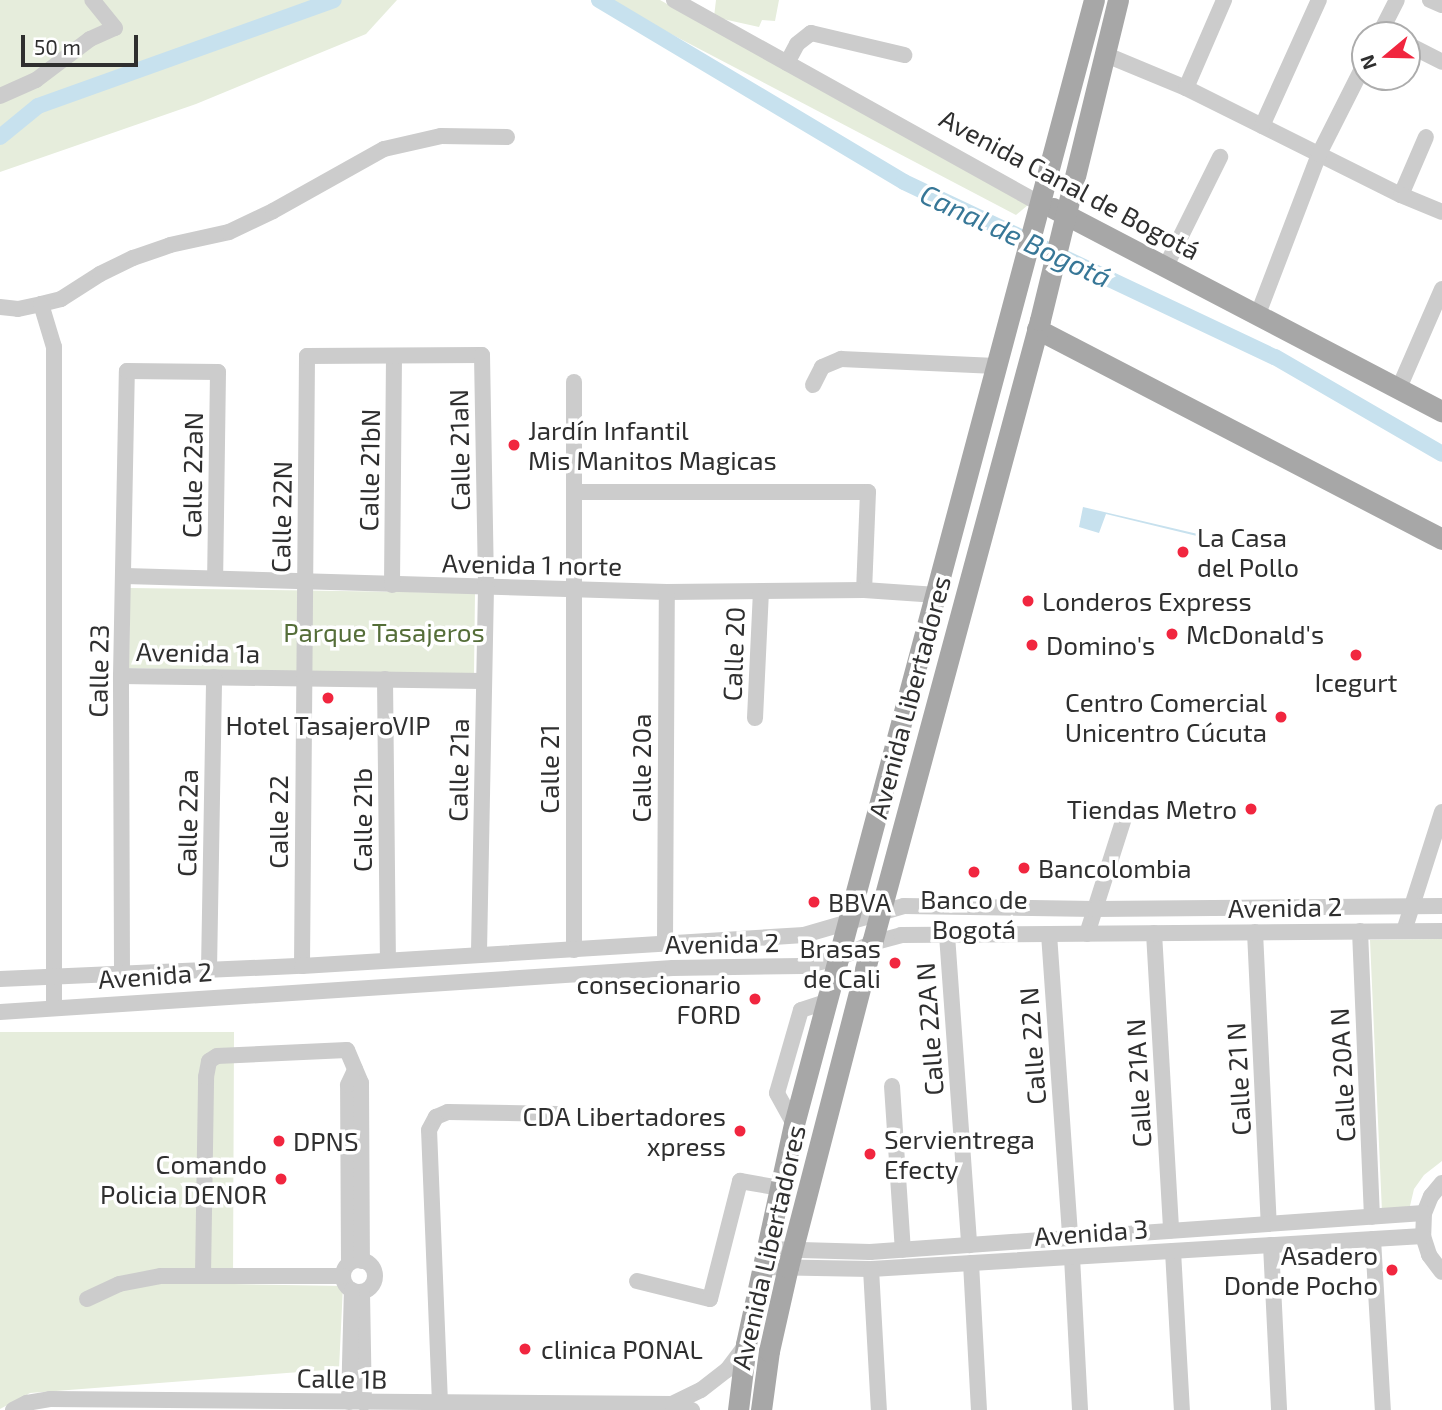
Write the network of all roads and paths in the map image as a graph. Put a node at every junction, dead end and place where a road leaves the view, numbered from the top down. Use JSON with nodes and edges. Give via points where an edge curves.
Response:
{"nodes":[{"id":1,"x":92,"y":0,"type":"edge"},
{"id":2,"x":674,"y":0,"type":"edge"},
{"id":3,"x":1094,"y":0,"type":"edge"},
{"id":4,"x":1118,"y":0,"type":"edge"},
{"id":5,"x":1128,"y":0,"type":"edge"},
{"id":6,"x":1224,"y":0,"type":"edge"},
{"id":7,"x":1319,"y":0,"type":"edge"},
{"id":8,"x":1397,"y":0,"type":"edge"},
{"id":9,"x":1430,"y":0,"type":"edge"},
{"id":10,"x":1437,"y":0,"type":"edge"},
{"id":11,"x":1442,"y":4,"type":"edge"},
{"id":12,"x":1388,"y":21,"type":"edge"},
{"id":13,"x":1421,"y":51,"type":"edge"},
{"id":14,"x":904,"y":55,"type":"dead end"},
{"id":15,"x":1108,"y":56,"type":"junction"},
{"id":16,"x":1442,"y":62,"type":"edge"},
{"id":17,"x":787,"y":63,"type":"junction"},
{"id":18,"x":1186,"y":88,"type":"junction"},
{"id":19,"x":1351,"y":91,"type":"edge"},
{"id":20,"x":0,"y":96,"type":"edge"},
{"id":21,"x":1262,"y":126,"type":"junction"},
{"id":22,"x":507,"y":137,"type":"dead end"},
{"id":23,"x":1426,"y":137,"type":"dead end"},
{"id":24,"x":1320,"y":154,"type":"junction"},
{"id":25,"x":1220,"y":157,"type":"dead end"},
{"id":26,"x":1401,"y":195,"type":"junction"},
{"id":27,"x":1037,"y":208,"type":"junction"},
{"id":28,"x":1442,"y":212,"type":"edge"},
{"id":29,"x":1064,"y":221,"type":"junction"},
{"id":30,"x":1166,"y":266,"type":"junction"},
{"id":31,"x":1442,"y":289,"type":"edge"},
{"id":32,"x":41,"y":304,"type":"junction"},
{"id":33,"x":0,"y":307,"type":"edge"},
{"id":34,"x":1258,"y":314,"type":"junction"},
{"id":35,"x":1039,"y":325,"type":"junction"},
{"id":36,"x":394,"y":356,"type":"junction"},
{"id":37,"x":996,"y":366,"type":"junction"},
{"id":38,"x":218,"y":372,"type":"joint"},
{"id":39,"x":574,"y":382,"type":"dead end"},
{"id":40,"x":813,"y":385,"type":"dead end"},
{"id":41,"x":1399,"y":388,"type":"junction"},
{"id":42,"x":1442,"y":411,"type":"edge"},
{"id":43,"x":575,"y":492,"type":"junction"},
{"id":44,"x":1442,"y":539,"type":"edge"},
{"id":45,"x":125,"y":576,"type":"junction"},
{"id":46,"x":215,"y":578,"type":"junction"},
{"id":47,"x":305,"y":582,"type":"junction"},
{"id":48,"x":392,"y":585,"type":"junction"},
{"id":49,"x":486,"y":587,"type":"junction"},
{"id":50,"x":572,"y":588,"type":"junction"},
{"id":51,"x":864,"y":590,"type":"junction"},
{"id":52,"x":761,"y":591,"type":"junction"},
{"id":53,"x":667,"y":592,"type":"junction"},
{"id":54,"x":937,"y":595,"type":"junction"},
{"id":55,"x":121,"y":676,"type":"junction"},
{"id":56,"x":214,"y":677,"type":"junction"},
{"id":57,"x":304,"y":678,"type":"junction"},
{"id":58,"x":385,"y":679,"type":"junction"},
{"id":59,"x":484,"y":681,"type":"junction"},
{"id":60,"x":755,"y":718,"type":"dead end"},
{"id":61,"x":1442,"y":812,"type":"edge"},
{"id":62,"x":1124,"y":818,"type":"dead end"},
{"id":63,"x":1414,"y":906,"type":"junction"},
{"id":64,"x":1442,"y":906,"type":"edge"},
{"id":65,"x":1095,"y":909,"type":"junction"},
{"id":66,"x":880,"y":912,"type":"junction"},
{"id":67,"x":847,"y":922,"type":"junction"},
{"id":68,"x":1404,"y":930,"type":"junction"},
{"id":69,"x":1360,"y":931,"type":"junction"},
{"id":70,"x":1442,"y":931,"type":"edge"},
{"id":71,"x":1255,"y":932,"type":"junction"},
{"id":72,"x":1154,"y":933,"type":"junction"},
{"id":73,"x":1049,"y":934,"type":"junction"},
{"id":74,"x":1087,"y":934,"type":"junction"},
{"id":75,"x":947,"y":935,"type":"junction"},
{"id":76,"x":665,"y":943,"type":"junction"},
{"id":77,"x":872,"y":943,"type":"junction"},
{"id":78,"x":574,"y":950,"type":"junction"},
{"id":79,"x":479,"y":953,"type":"junction"},
{"id":80,"x":839,"y":958,"type":"junction"},
{"id":81,"x":388,"y":960,"type":"junction"},
{"id":82,"x":302,"y":966,"type":"junction"},
{"id":83,"x":209,"y":970,"type":"junction"},
{"id":84,"x":122,"y":971,"type":"junction"},
{"id":85,"x":54,"y":977,"type":"junction"},
{"id":86,"x":0,"y":979,"type":"edge"},
{"id":87,"x":54,"y":1006,"type":"junction"},
{"id":88,"x":0,"y":1012,"type":"edge"},
{"id":89,"x":892,"y":1086,"type":"dead end"},
{"id":90,"x":558,"y":1114,"type":"dead end"},
{"id":91,"x":1442,"y":1183,"type":"edge"},
{"id":92,"x":779,"y":1188,"type":"junction"},
{"id":93,"x":1424,"y":1213,"type":"junction"},
{"id":94,"x":1372,"y":1217,"type":"junction"},
{"id":95,"x":1269,"y":1224,"type":"junction"},
{"id":96,"x":1171,"y":1231,"type":"junction"},
{"id":97,"x":1423,"y":1236,"type":"junction"},
{"id":98,"x":1070,"y":1238,"type":"junction"},
{"id":99,"x":1373,"y":1239,"type":"junction"},
{"id":100,"x":969,"y":1245,"type":"junction"},
{"id":101,"x":1271,"y":1245,"type":"junction"},
{"id":102,"x":903,"y":1250,"type":"junction"},
{"id":103,"x":1173,"y":1251,"type":"junction"},
{"id":104,"x":1072,"y":1257,"type":"junction"},
{"id":105,"x":764,"y":1258,"type":"junction"},
{"id":106,"x":790,"y":1259,"type":"junction"},
{"id":107,"x":971,"y":1264,"type":"junction"},
{"id":108,"x":871,"y":1269,"type":"junction"},
{"id":109,"x":1442,"y":1272,"type":"edge"},
{"id":110,"x":203,"y":1275,"type":"junction"},
{"id":111,"x":354,"y":1276,"type":"junction"},
{"id":112,"x":636,"y":1281,"type":"dead end"},
{"id":113,"x":87,"y":1299,"type":"dead end"},
{"id":114,"x":746,"y":1344,"type":"junction"},
{"id":115,"x":357,"y":1403,"type":"junction"},
{"id":116,"x":440,"y":1403,"type":"junction"},
{"id":117,"x":672,"y":1404,"type":"junction"},
{"id":118,"x":13,"y":1410,"type":"edge"},
{"id":119,"x":692,"y":1410,"type":"edge"},
{"id":120,"x":738,"y":1410,"type":"edge"},
{"id":121,"x":761,"y":1410,"type":"edge"},
{"id":122,"x":878,"y":1410,"type":"edge"},
{"id":123,"x":978,"y":1410,"type":"edge"},
{"id":124,"x":1080,"y":1410,"type":"edge"},
{"id":125,"x":1182,"y":1410,"type":"edge"},
{"id":126,"x":1279,"y":1410,"type":"edge"},
{"id":127,"x":1383,"y":1410,"type":"edge"}],
"edges":[{"from":1,"to":20,"type":"street","via":[[114,28],[90,39],[36,80]]},
{"from":2,"to":17,"type":"street","name":"Avenida Canal de Bogotá"},
{"from":3,"to":27,"type":"main road","name":"Avenida Libertadores"},
{"from":4,"to":15,"type":"main road","name":"Avenida Libertadores"},
{"from":5,"to":15,"type":"street"},
{"from":6,"to":18,"type":"street"},
{"from":7,"to":21,"type":"street"},
{"from":8,"to":12,"type":"street"},
{"from":9,"to":11,"type":"street"},
{"from":10,"to":11,"type":"street"},
{"from":13,"to":16,"type":"street"},
{"from":14,"to":17,"type":"street","via":[[811,33],[797,44]]},
{"from":15,"to":18,"type":"street"},
{"from":15,"to":29,"type":"main road","name":"Avenida Libertadores"},
{"from":17,"to":27,"type":"street","name":"Avenida Canal de Bogotá"},
{"from":18,"to":21,"type":"street"},
{"from":19,"to":24,"type":"street"},
{"from":21,"to":24,"type":"street"},
{"from":22,"to":32,"type":"street","via":[[441,136],[384,149],[229,232],[133,258],[61,299]]},
{"from":23,"to":26,"type":"street"},
{"from":24,"to":26,"type":"street"},
{"from":24,"to":34,"type":"street"},
{"from":25,"to":30,"type":"street"},
{"from":26,"to":28,"type":"street"},
{"from":27,"to":29,"type":"main road","name":"Avenida Canal de Bogotá"},
{"from":27,"to":37,"type":"main road","name":"Avenida Libertadores"},
{"from":29,"to":30,"type":"main road","name":"Avenida Canal de Bogotá"},
{"from":29,"to":35,"type":"main road","name":"Avenida Libertadores"},
{"from":30,"to":34,"type":"main road","name":"Avenida Canal de Bogotá"},
{"from":31,"to":41,"type":"street"},
{"from":32,"to":33,"type":"street"},
{"from":32,"to":85,"type":"street","via":[[54,347]]},
{"from":34,"to":41,"type":"main road","name":"Avenida Canal de Bogotá"},
{"from":35,"to":44,"type":"main road"},
{"from":35,"to":66,"type":"main road","name":"Avenida Libertadores"},
{"from":36,"to":47,"type":"street","name":"Calle 22N","via":[[307,356]]},
{"from":36,"to":48,"type":"street","name":"Calle 21bN"},
{"from":36,"to":49,"type":"street","name":"Calle 21aN","via":[[482,355]]},
{"from":37,"to":40,"type":"street","via":[[841,359],[822,367]]},
{"from":37,"to":54,"type":"main road","name":"Avenida Libertadores"},
{"from":38,"to":45,"type":"street","name":"Calle 23","via":[[127,371]]},
{"from":38,"to":46,"type":"street","name":"Calle 22aN"},
{"from":39,"to":43,"type":"street","name":"Calle 21"},
{"from":41,"to":42,"type":"main road","name":"Avenida Canal de Bogotá"},
{"from":43,"to":50,"type":"street","name":"Calle 21"},
{"from":43,"to":51,"type":"street","via":[[869,492]]},
{"from":45,"to":46,"type":"street","name":"Avenida 1 norte"},
{"from":45,"to":55,"type":"street","name":"Calle 23"},
{"from":46,"to":47,"type":"street","name":"Avenida 1 norte"},
{"from":47,"to":48,"type":"street","name":"Avenida 1 norte"},
{"from":47,"to":57,"type":"street","name":"Calle 22N"},
{"from":48,"to":49,"type":"street","name":"Avenida 1 norte"},
{"from":49,"to":50,"type":"street","name":"Avenida 1 norte"},
{"from":49,"to":59,"type":"street","name":"Calle 21a"},
{"from":50,"to":53,"type":"street","name":"Avenida 1 norte"},
{"from":50,"to":78,"type":"street","name":"Calle 21"},
{"from":51,"to":52,"type":"street","name":"Avenida 1 norte"},
{"from":51,"to":54,"type":"street","name":"Avenida 1 norte"},
{"from":52,"to":53,"type":"street","name":"Avenida 1 norte"},
{"from":52,"to":60,"type":"street","name":"Calle 20"},
{"from":53,"to":76,"type":"street","name":"Calle 20a"},
{"from":54,"to":67,"type":"main road","name":"Avenida Libertadores"},
{"from":55,"to":56,"type":"street","name":"Avenida 1a"},
{"from":55,"to":84,"type":"street","name":"Calle 23"},
{"from":56,"to":57,"type":"street","name":"Avenida 1a"},
{"from":56,"to":83,"type":"street","name":"Calle 22a"},
{"from":57,"to":58,"type":"street","name":"Avenida 1a"},
{"from":57,"to":82,"type":"street","name":"Calle 22"},
{"from":58,"to":59,"type":"street","name":"Avenida 1a"},
{"from":58,"to":81,"type":"street","name":"Calle 21b"},
{"from":59,"to":79,"type":"street","name":"Calle 21a"},
{"from":61,"to":63,"type":"street"},
{"from":62,"to":65,"type":"street"},
{"from":63,"to":64,"type":"street","name":"Avenida 2"},
{"from":63,"to":65,"type":"street","name":"Avenida 2"},
{"from":63,"to":68,"type":"street"},
{"from":65,"to":66,"type":"street","name":"Avenida 2","via":[[904,906]]},
{"from":65,"to":74,"type":"street"},
{"from":66,"to":67,"type":"street","name":"Avenida 2"},
{"from":66,"to":77,"type":"main road","name":"Avenida Libertadores"},
{"from":67,"to":76,"type":"street","name":"Avenida 2","via":[[804,935]]},
{"from":67,"to":80,"type":"main road","name":"Avenida Libertadores"},
{"from":68,"to":69,"type":"street","name":"Avenida 2"},
{"from":68,"to":70,"type":"street","name":"Avenida 2"},
{"from":69,"to":71,"type":"street","name":"Avenida 2"},
{"from":69,"to":94,"type":"street","name":"Calle 20A N"},
{"from":71,"to":72,"type":"street","name":"Avenida 2"},
{"from":71,"to":95,"type":"street","name":"Calle 21 N"},
{"from":72,"to":74,"type":"street","name":"Avenida 2"},
{"from":72,"to":96,"type":"street","name":"Calle 21A N"},
{"from":73,"to":74,"type":"street","name":"Avenida 2"},
{"from":73,"to":75,"type":"street","name":"Avenida 2"},
{"from":73,"to":98,"type":"street","name":"Calle 22 N"},
{"from":75,"to":77,"type":"street","name":"Avenida 2","via":[[901,935]]},
{"from":75,"to":100,"type":"street","name":"Calle 22A N"},
{"from":76,"to":78,"type":"street","name":"Avenida 2"},
{"from":77,"to":80,"type":"street","name":"Avenida 2"},
{"from":77,"to":106,"type":"main road","name":"Avenida Libertadores"},
{"from":78,"to":79,"type":"street","name":"Avenida 2"},
{"from":79,"to":81,"type":"street","name":"Avenida 2"},
{"from":80,"to":87,"type":"street","name":"Avenida 2","via":[[802,965],[673,968]]},
{"from":80,"to":92,"type":"main road","name":"Avenida Libertadores"},
{"from":81,"to":82,"type":"street","name":"Avenida 2"},
{"from":82,"to":83,"type":"street","name":"Avenida 2"},
{"from":83,"to":84,"type":"street","name":"Avenida 2"},
{"from":84,"to":85,"type":"street","name":"Avenida 2"},
{"from":85,"to":86,"type":"street","name":"Avenida 2"},
{"from":85,"to":87,"type":"street"},
{"from":87,"to":88,"type":"street","name":"Avenida 2"},
{"from":89,"to":102,"type":"street"},
{"from":90,"to":116,"type":"street","via":[[447,1112],[436,1117],[429,1130]]},
{"from":91,"to":93,"type":"street"},
{"from":92,"to":105,"type":"main road","name":"Avenida Libertadores"},
{"from":92,"to":112,"type":"street","via":[[740,1181],[710,1299]]},
{"from":93,"to":94,"type":"street","name":"Avenida 3"},
{"from":93,"to":97,"type":"street"},
{"from":94,"to":95,"type":"street","name":"Avenida 3"},
{"from":95,"to":96,"type":"street","name":"Avenida 3"},
{"from":96,"to":98,"type":"street","name":"Avenida 3"},
{"from":97,"to":99,"type":"street","name":"Avenida 3"},
{"from":97,"to":109,"type":"street","via":[[1429,1255]]},
{"from":98,"to":100,"type":"street","name":"Avenida 3"},
{"from":99,"to":101,"type":"street","name":"Avenida 3"},
{"from":99,"to":127,"type":"street"},
{"from":100,"to":102,"type":"street","name":"Avenida 3"},
{"from":101,"to":103,"type":"street","name":"Avenida 3"},
{"from":101,"to":126,"type":"street"},
{"from":102,"to":106,"type":"street","name":"Avenida 3"},
{"from":103,"to":104,"type":"street","name":"Avenida 3"},
{"from":103,"to":125,"type":"street"},
{"from":104,"to":107,"type":"street","name":"Avenida 3"},
{"from":104,"to":124,"type":"street"},
{"from":105,"to":106,"type":"street","name":"Avenida 3"},
{"from":105,"to":114,"type":"main road","name":"Avenida Libertadores"},
{"from":106,"to":108,"type":"street","name":"Avenida 3"},
{"from":106,"to":121,"type":"main road","name":"Avenida Libertadores"},
{"from":107,"to":108,"type":"street","name":"Avenida 3"},
{"from":107,"to":123,"type":"street"},
{"from":108,"to":122,"type":"street"},
{"from":110,"to":111,"type":"street"},
{"from":110,"to":111,"type":"street","via":[[209,1061],[217,1056],[340,1049],[347,1050],[355,1070],[348,1085]]},
{"from":110,"to":113,"type":"street","via":[[119,1284]]},
{"from":111,"to":115,"type":"street"},
{"from":114,"to":117,"type":"street","name":"Calle 1B","via":[[710,1384]]},
{"from":114,"to":120,"type":"main road","name":"Avenida Libertadores"},
{"from":115,"to":116,"type":"street","name":"Calle 1B"},
{"from":115,"to":118,"type":"street","name":"Calle 1B","via":[[50,1399]]},
{"from":116,"to":117,"type":"street","name":"Calle 1B"},
{"from":117,"to":119,"type":"street","name":"Calle 1B"}]}
